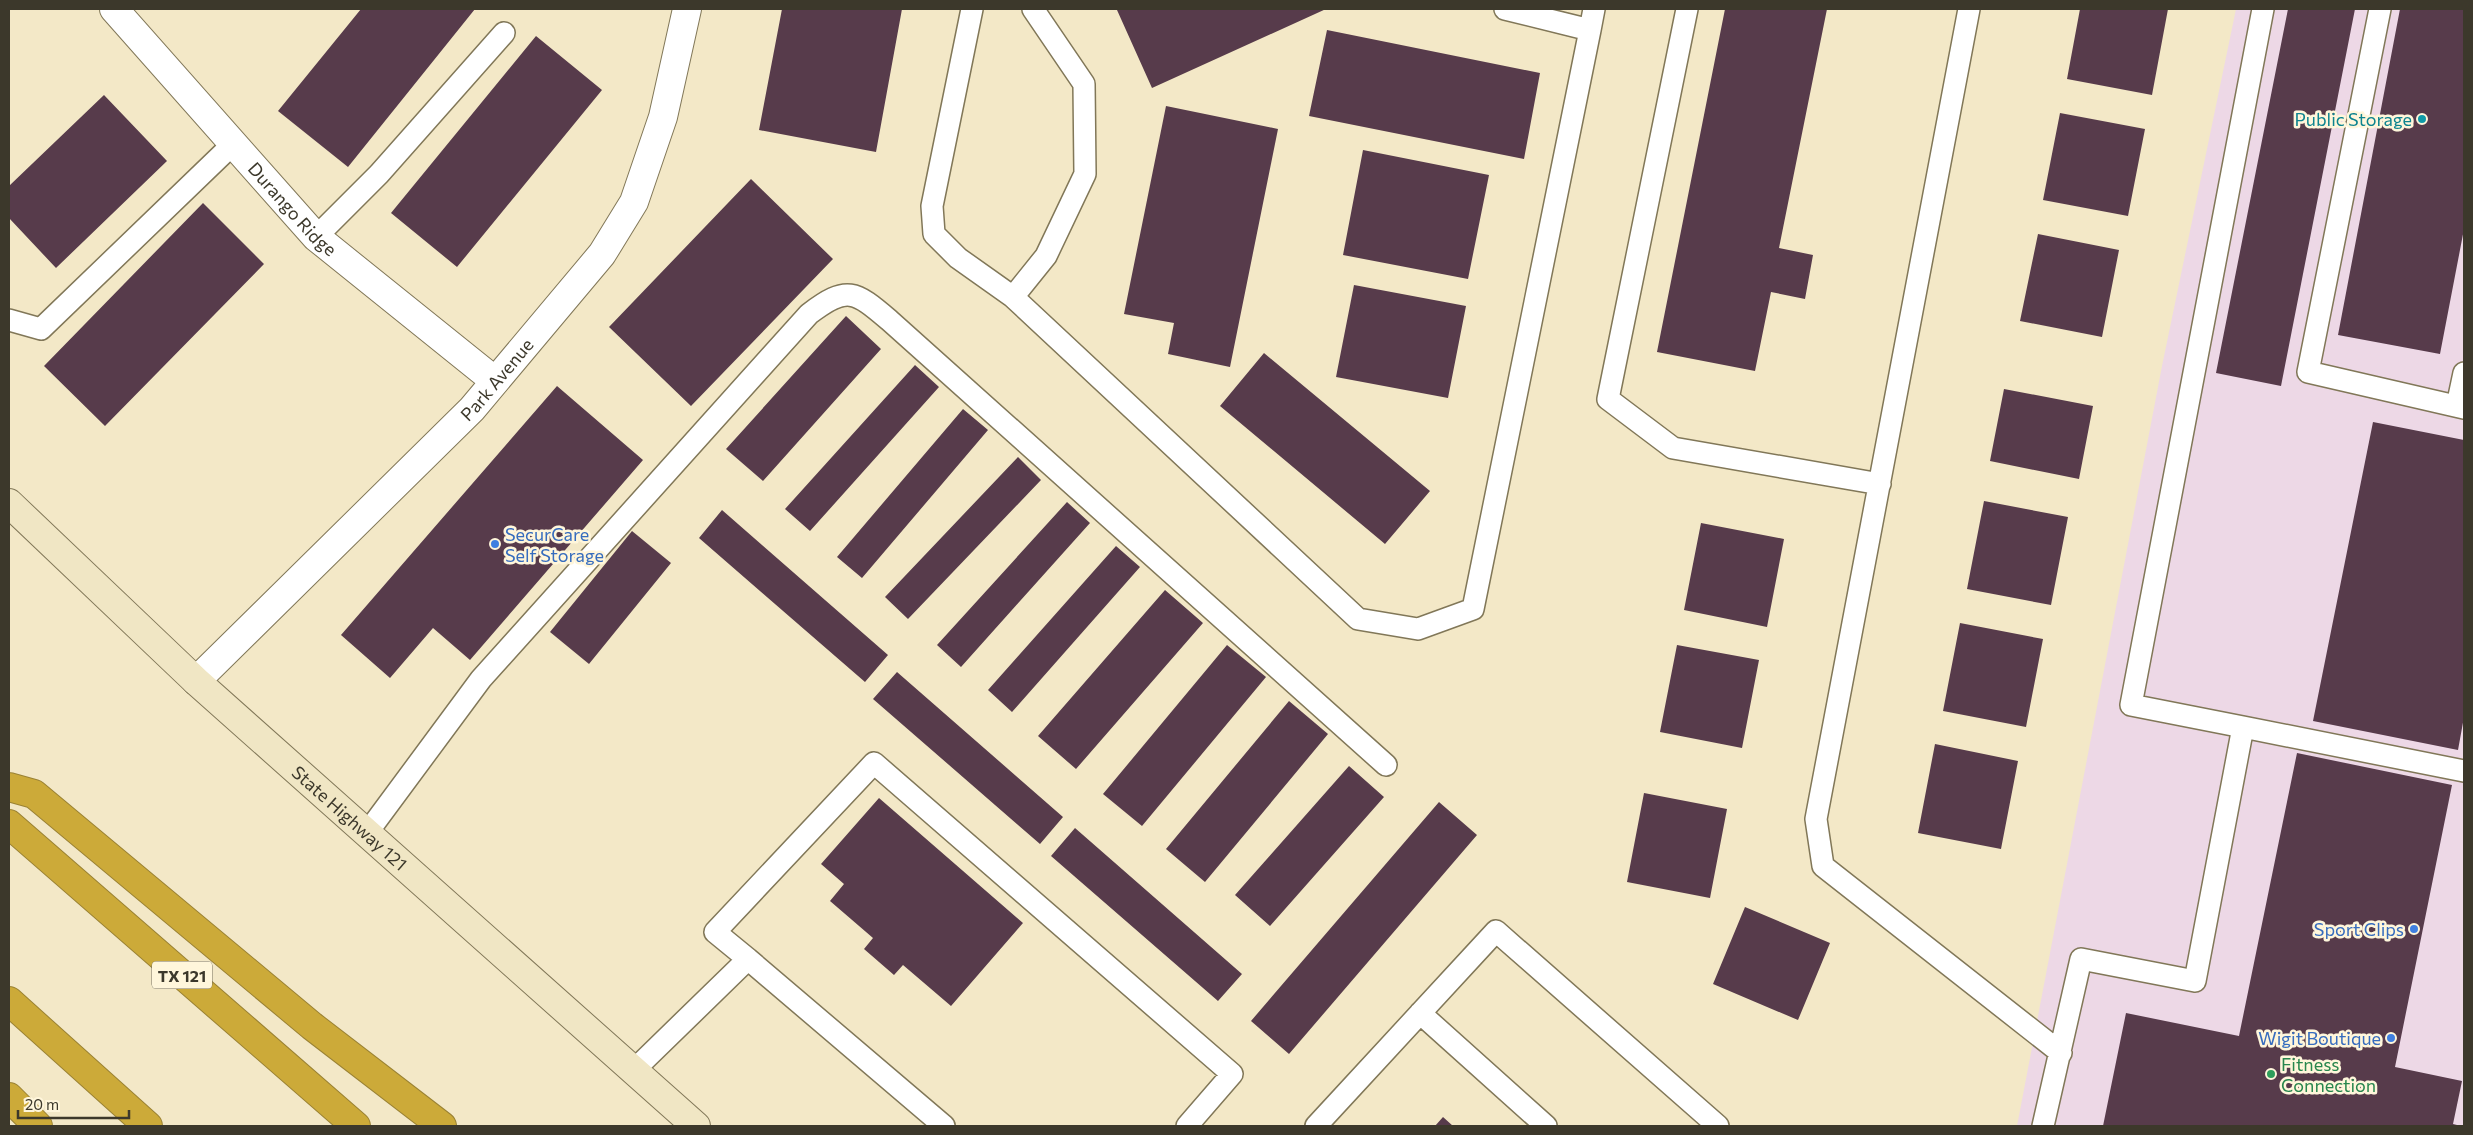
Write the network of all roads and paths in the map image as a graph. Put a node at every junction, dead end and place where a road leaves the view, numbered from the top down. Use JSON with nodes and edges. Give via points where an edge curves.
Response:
{"nodes":[{"id":1,"x":114,"y":9,"type":"edge"},
{"id":2,"x":687,"y":9,"type":"edge"},
{"id":3,"x":972,"y":9,"type":"edge"},
{"id":4,"x":1034,"y":9,"type":"edge"},
{"id":5,"x":1505,"y":9,"type":"edge"},
{"id":6,"x":1594,"y":9,"type":"edge"},
{"id":7,"x":1687,"y":9,"type":"edge"},
{"id":8,"x":1969,"y":9,"type":"edge"},
{"id":9,"x":2263,"y":9,"type":"edge"},
{"id":10,"x":2380,"y":9,"type":"edge"},
{"id":11,"x":1590,"y":30,"type":"junction"},
{"id":12,"x":504,"y":33,"type":"dead end"},
{"id":13,"x":234,"y":144,"type":"junction"},
{"id":14,"x":316,"y":237,"type":"junction"},
{"id":15,"x":1012,"y":297,"type":"junction"},
{"id":16,"x":9,"y":320,"type":"edge"},
{"id":17,"x":2464,"y":373,"type":"edge"},
{"id":18,"x":495,"y":381,"type":"junction"},
{"id":19,"x":2461,"y":407,"type":"edge"},
{"id":20,"x":1880,"y":484,"type":"junction"},
{"id":21,"x":9,"y":502,"type":"edge"},
{"id":22,"x":196,"y":681,"type":"junction"},
{"id":23,"x":2243,"y":727,"type":"junction"},
{"id":24,"x":1386,"y":766,"type":"dead end"},
{"id":25,"x":2464,"y":771,"type":"edge"},
{"id":26,"x":9,"y":787,"type":"edge"},
{"id":27,"x":9,"y":824,"type":"edge"},
{"id":28,"x":368,"y":833,"type":"junction"},
{"id":29,"x":748,"y":958,"type":"junction"},
{"id":30,"x":9,"y":1001,"type":"edge"},
{"id":31,"x":1420,"y":1013,"type":"junction"},
{"id":32,"x":2061,"y":1053,"type":"junction"},
{"id":33,"x":633,"y":1071,"type":"junction"},
{"id":34,"x":9,"y":1097,"type":"edge"},
{"id":35,"x":38,"y":1126,"type":"edge"},
{"id":36,"x":148,"y":1126,"type":"edge"},
{"id":37,"x":356,"y":1126,"type":"edge"},
{"id":38,"x":442,"y":1126,"type":"edge"},
{"id":39,"x":696,"y":1126,"type":"edge"},
{"id":40,"x":944,"y":1126,"type":"edge"},
{"id":41,"x":1187,"y":1126,"type":"edge"},
{"id":42,"x":1316,"y":1126,"type":"edge"},
{"id":43,"x":1546,"y":1126,"type":"edge"},
{"id":44,"x":1718,"y":1126,"type":"edge"},
{"id":45,"x":2043,"y":1126,"type":"edge"}],
"edges":[{"from":1,"to":13,"type":"street","name":"Durango Ridge"},
{"from":2,"to":18,"type":"street","name":"Park Avenue","via":[[664,117],[634,202],[602,254]]},
{"from":3,"to":15,"type":"lane","via":[[932,206],[934,234],[958,258]]},
{"from":4,"to":15,"type":"lane","via":[[1084,84],[1085,174],[1046,256]]},
{"from":5,"to":11,"type":"lane"},
{"from":6,"to":11,"type":"lane"},
{"from":7,"to":20,"type":"lane","via":[[1608,399],[1673,448]]},
{"from":8,"to":20,"type":"lane"},
{"from":9,"to":23,"type":"lane","via":[[2131,705]]},
{"from":10,"to":19,"type":"lane","via":[[2308,372]]},
{"from":11,"to":15,"type":"lane","via":[[1473,608],[1418,629],[1358,619]]},
{"from":12,"to":14,"type":"lane","via":[[379,174]]},
{"from":13,"to":14,"type":"street","name":"Durango Ridge"},
{"from":13,"to":16,"type":"lane","via":[[41,329]]},
{"from":14,"to":18,"type":"street","name":"Durango Ridge"},
{"from":17,"to":19,"type":"lane"},
{"from":18,"to":22,"type":"street","name":"Park Avenue","via":[[472,409]]},
{"from":20,"to":32,"type":"lane","via":[[1816,819],[1823,866]]},
{"from":21,"to":22,"type":"main road","name":"State Highway 121"},
{"from":22,"to":28,"type":"main road","name":"State Highway 121"},
{"from":23,"to":25,"type":"lane"},
{"from":23,"to":32,"type":"lane","via":[[2194,981],[2081,959]]},
{"from":24,"to":28,"type":"lane","via":[[890,320],[864,298],[845,295],[828,300],[809,314],[482,679]]},
{"from":26,"to":38,"type":"highway","via":[[34,794],[312,1026]]},
{"from":27,"to":37,"type":"highway","number":"TX 121"},
{"from":28,"to":33,"type":"main road","name":"State Highway 121"},
{"from":29,"to":33,"type":"lane"},
{"from":29,"to":40,"type":"lane"},
{"from":29,"to":41,"type":"lane","via":[[715,932],[874,763],[1232,1074]]},
{"from":30,"to":36,"type":"highway"},
{"from":31,"to":42,"type":"lane"},
{"from":31,"to":43,"type":"lane"},
{"from":31,"to":44,"type":"lane","via":[[1496,931]]},
{"from":32,"to":45,"type":"lane"},
{"from":33,"to":39,"type":"main road","name":"State Highway 121"},
{"from":34,"to":35,"type":"highway"}]}
